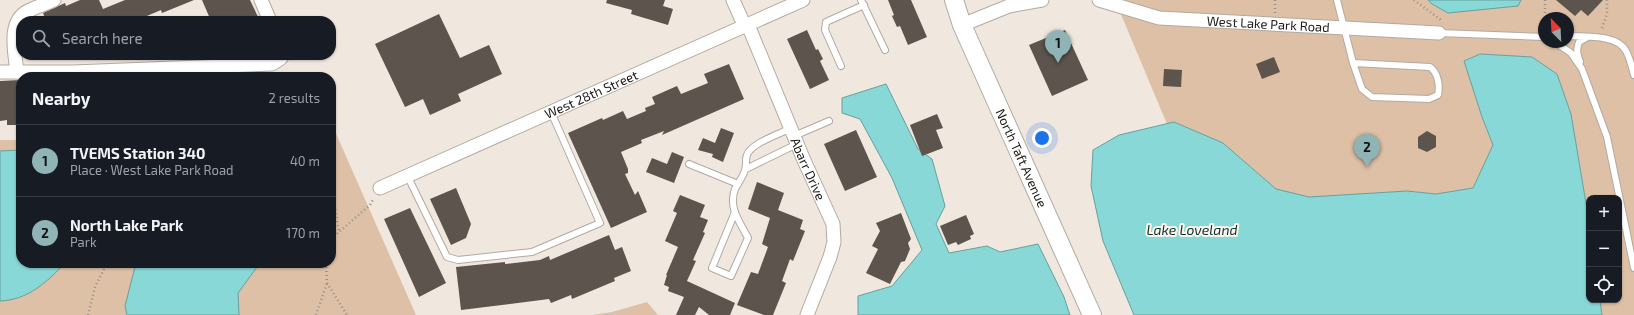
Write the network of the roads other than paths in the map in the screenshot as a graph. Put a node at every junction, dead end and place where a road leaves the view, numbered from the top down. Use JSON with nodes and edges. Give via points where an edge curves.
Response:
{"nodes":[{"id":1,"x":54,"y":0,"type":"edge"},
{"id":2,"x":261,"y":0,"type":"edge"},
{"id":3,"x":733,"y":0,"type":"edge"},
{"id":4,"x":803,"y":0,"type":"edge"},
{"id":5,"x":954,"y":0,"type":"edge"},
{"id":6,"x":1042,"y":0,"type":"edge"},
{"id":7,"x":1099,"y":0,"type":"edge"},
{"id":8,"x":1337,"y":0,"type":"edge"},
{"id":9,"x":862,"y":3,"type":"edge"},
{"id":10,"x":22,"y":16,"type":"edge"},
{"id":11,"x":268,"y":16,"type":"edge"},
{"id":12,"x":16,"y":23,"type":"edge"},
{"id":13,"x":962,"y":25,"type":"junction"},
{"id":14,"x":746,"y":26,"type":"junction"},
{"id":15,"x":1344,"y":28,"type":"junction"},
{"id":16,"x":1442,"y":28,"type":"joint"},
{"id":17,"x":1538,"y":36,"type":"edge"},
{"id":18,"x":1574,"y":37,"type":"edge"},
{"id":19,"x":1588,"y":38,"type":"junction"},
{"id":20,"x":1564,"y":48,"type":"edge"},
{"id":21,"x":885,"y":50,"type":"dead end"},
{"id":22,"x":16,"y":58,"type":"edge"},
{"id":23,"x":16,"y":60,"type":"edge"},
{"id":24,"x":278,"y":60,"type":"edge"},
{"id":25,"x":1352,"y":63,"type":"junction"},
{"id":26,"x":841,"y":66,"type":"dead end"},
{"id":27,"x":1582,"y":69,"type":"junction"},
{"id":28,"x":0,"y":72,"type":"edge"},
{"id":29,"x":17,"y":72,"type":"junction"},
{"id":30,"x":73,"y":72,"type":"edge"},
{"id":31,"x":73,"y":72,"type":"edge"},
{"id":32,"x":1634,"y":75,"type":"edge"},
{"id":33,"x":551,"y":112,"type":"junction"},
{"id":34,"x":829,"y":121,"type":"dead end"},
{"id":35,"x":794,"y":136,"type":"junction"},
{"id":36,"x":689,"y":164,"type":"dead end"},
{"id":37,"x":746,"y":169,"type":"junction"},
{"id":38,"x":407,"y":175,"type":"junction"},
{"id":39,"x":738,"y":184,"type":"junction"},
{"id":40,"x":380,"y":188,"type":"road end"},
{"id":41,"x":735,"y":212,"type":"junction"},
{"id":42,"x":1634,"y":268,"type":"edge"},
{"id":43,"x":807,"y":315,"type":"edge"},
{"id":44,"x":1092,"y":315,"type":"edge"}],
"edges":[{"from":1,"to":10,"type":"street"},
{"from":2,"to":11,"type":"street"},
{"from":3,"to":14,"type":"street","name":"Abarr Drive"},
{"from":4,"to":14,"type":"street","name":"West 28th Street"},
{"from":5,"to":13,"type":"main road","name":"North Taft Avenue"},
{"from":6,"to":13,"type":"street","via":[[1008,6]]},
{"from":7,"to":15,"type":"street","name":"West Lake Park Road","via":[[1159,18]]},
{"from":8,"to":15,"type":"lane"},
{"from":9,"to":21,"type":"lane"},
{"from":9,"to":26,"type":"lane","via":[[826,22],[825,30]]},
{"from":12,"to":22,"type":"street"},
{"from":13,"to":44,"type":"main road","name":"North Taft Avenue"},
{"from":14,"to":33,"type":"street","name":"West 28th Street"},
{"from":14,"to":35,"type":"street","name":"Abarr Drive"},
{"from":15,"to":16,"type":"street","name":"West Lake Park Road"},
{"from":15,"to":25,"type":"lane"},
{"from":16,"to":17,"type":"lane"},
{"from":18,"to":19,"type":"lane"},
{"from":19,"to":27,"type":"lane","via":[[1579,42],[1576,52]]},
{"from":19,"to":32,"type":"lane","via":[[1610,39],[1622,45]]},
{"from":20,"to":27,"type":"lane","via":[[1571,53]]},
{"from":23,"to":29,"type":"street"},
{"from":24,"to":31,"type":"street","via":[[272,64]]},
{"from":25,"to":25,"type":"lane","via":[[1362,89],[1372,97],[1429,99],[1438,95],[1435,71],[1430,67]]},
{"from":27,"to":42,"type":"lane","via":[[1607,137]]},
{"from":28,"to":29,"type":"street"},
{"from":29,"to":30,"type":"street"},
{"from":33,"to":38,"type":"street","name":"West 28th Street"},
{"from":33,"to":38,"type":"lane","via":[[600,223],[532,252],[458,260],[447,257]]},
{"from":34,"to":35,"type":"lane"},
{"from":35,"to":37,"type":"lane"},
{"from":35,"to":37,"type":"lane","via":[[762,142],[752,148],[747,155]]},
{"from":35,"to":43,"type":"street","name":"Abarr Drive","via":[[831,217],[835,236],[830,257]]},
{"from":36,"to":39,"type":"lane"},
{"from":37,"to":39,"type":"lane"},
{"from":38,"to":40,"type":"street","name":"West 28th Street"},
{"from":39,"to":41,"type":"lane","via":[[732,201]]},
{"from":41,"to":41,"type":"lane","via":[[748,238],[731,276],[712,268]]}]}
